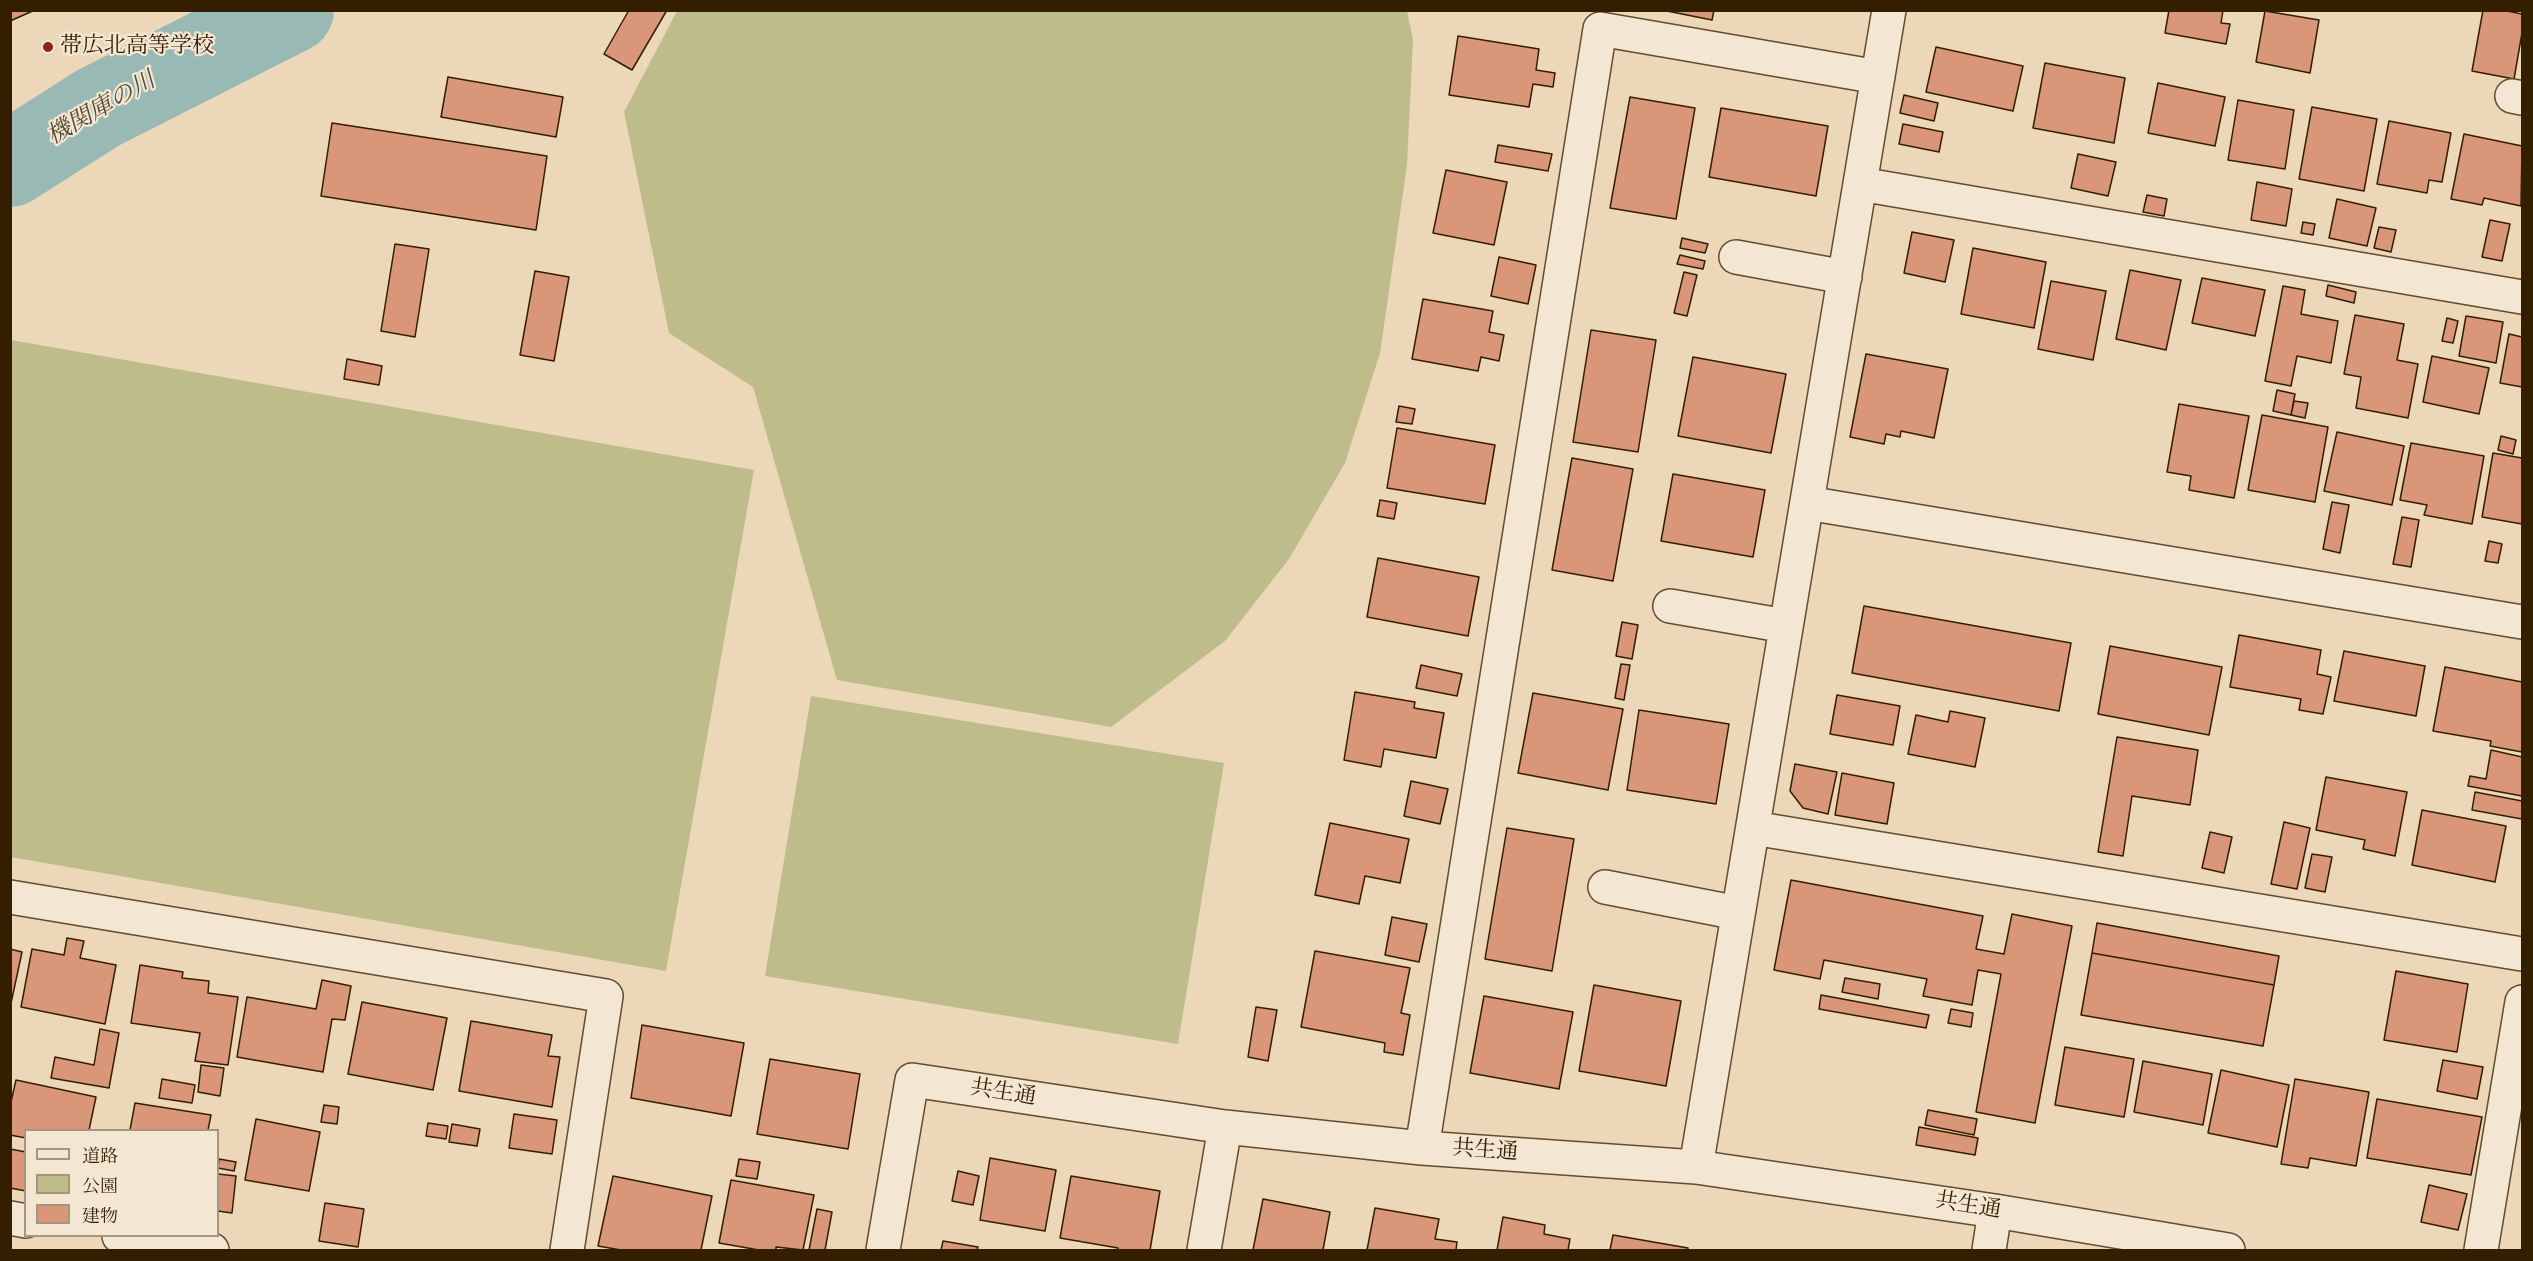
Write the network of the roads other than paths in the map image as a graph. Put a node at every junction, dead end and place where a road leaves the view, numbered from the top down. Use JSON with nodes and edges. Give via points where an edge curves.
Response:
{"nodes":[{"id":1,"x":1889,"y":10,"type":"edge"},
{"id":2,"x":1878,"y":77,"type":"junction"},
{"id":3,"x":1860,"y":184,"type":"junction"},
{"id":4,"x":1736,"y":257,"type":"dead end"},
{"id":5,"x":1845,"y":277,"type":"junction"},
{"id":6,"x":2523,"y":297,"type":"edge"},
{"id":7,"x":1807,"y":503,"type":"junction"},
{"id":8,"x":1670,"y":606,"type":"dead end"},
{"id":9,"x":2523,"y":622,"type":"edge"},
{"id":10,"x":1786,"y":626,"type":"junction"},
{"id":11,"x":1753,"y":828,"type":"junction"},
{"id":12,"x":1605,"y":887,"type":"dead end"},
{"id":13,"x":10,"y":897,"type":"edge"},
{"id":14,"x":1738,"y":913,"type":"junction"},
{"id":15,"x":2523,"y":954,"type":"edge"},
{"id":16,"x":2523,"y":1002,"type":"edge"},
{"id":17,"x":1225,"y":1127,"type":"junction"},
{"id":18,"x":1422,"y":1148,"type":"junction"},
{"id":19,"x":1696,"y":1167,"type":"junction"},
{"id":20,"x":1995,"y":1211,"type":"junction"},
{"id":21,"x":125,"y":1237,"type":"edge"},
{"id":22,"x":212,"y":1251,"type":"edge"},
{"id":23,"x":567,"y":1251,"type":"edge"},
{"id":24,"x":883,"y":1251,"type":"edge"},
{"id":25,"x":1204,"y":1251,"type":"edge"},
{"id":26,"x":1989,"y":1251,"type":"edge"},
{"id":27,"x":2228,"y":1251,"type":"edge"},
{"id":28,"x":2481,"y":1251,"type":"edge"}],
"edges":[{"from":1,"to":2,"type":"street"},
{"from":2,"to":3,"type":"street"},
{"from":2,"to":18,"type":"street","via":[[1600,29]]},
{"from":3,"to":5,"type":"street"},
{"from":3,"to":6,"type":"street"},
{"from":4,"to":5,"type":"street"},
{"from":5,"to":7,"type":"street"},
{"from":7,"to":9,"type":"street"},
{"from":7,"to":10,"type":"street"},
{"from":8,"to":10,"type":"street"},
{"from":10,"to":11,"type":"street"},
{"from":11,"to":14,"type":"street"},
{"from":11,"to":15,"type":"street"},
{"from":12,"to":14,"type":"street"},
{"from":13,"to":23,"type":"street","via":[[606,996]]},
{"from":14,"to":19,"type":"street"},
{"from":16,"to":28,"type":"street"},
{"from":17,"to":18,"type":"street","name":"共生通"},
{"from":17,"to":24,"type":"street","name":"共生通","via":[[912,1080]]},
{"from":17,"to":25,"type":"street"},
{"from":18,"to":19,"type":"street","name":"共生通"},
{"from":19,"to":20,"type":"street","name":"共生通"},
{"from":20,"to":26,"type":"street"},
{"from":20,"to":27,"type":"street","name":"共生通"},
{"from":21,"to":22,"type":"street"}]}
